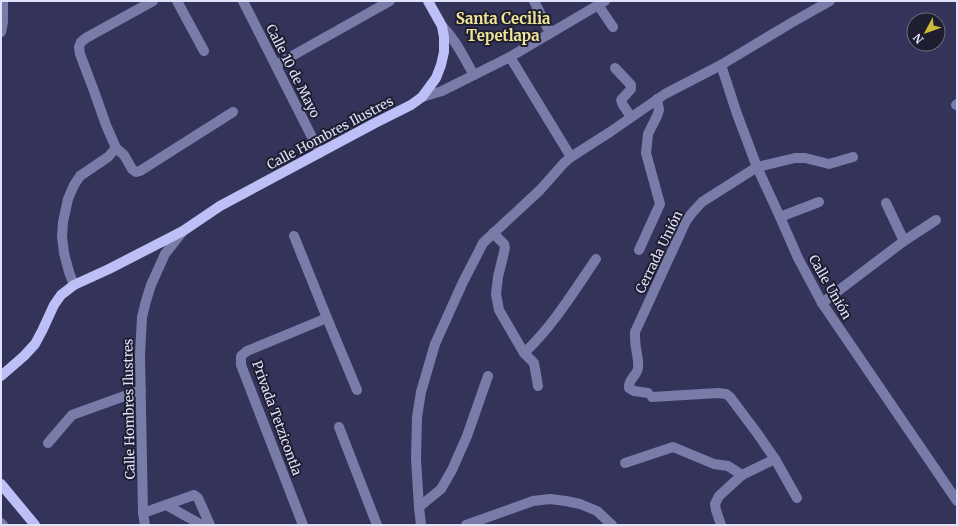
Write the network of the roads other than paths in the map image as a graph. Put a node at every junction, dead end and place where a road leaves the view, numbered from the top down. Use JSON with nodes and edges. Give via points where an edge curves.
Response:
{"nodes":[{"id":1,"x":153,"y":1,"type":"edge"},
{"id":2,"x":177,"y":1,"type":"edge"},
{"id":3,"x":243,"y":1,"type":"edge"},
{"id":4,"x":390,"y":1,"type":"edge"},
{"id":5,"x":428,"y":1,"type":"edge"},
{"id":6,"x":534,"y":1,"type":"edge"},
{"id":7,"x":830,"y":1,"type":"edge"},
{"id":8,"x":3,"y":2,"type":"edge"},
{"id":9,"x":602,"y":3,"type":"edge"},
{"id":10,"x":442,"y":26,"type":"junction"},
{"id":11,"x":613,"y":27,"type":"dead end"},
{"id":12,"x":1,"y":32,"type":"edge"},
{"id":13,"x":550,"y":33,"type":"junction"},
{"id":14,"x":204,"y":51,"type":"dead end"},
{"id":15,"x":510,"y":57,"type":"junction"},
{"id":16,"x":276,"y":65,"type":"junction"},
{"id":17,"x":722,"y":65,"type":"junction"},
{"id":18,"x":615,"y":68,"type":"dead end"},
{"id":19,"x":474,"y":75,"type":"junction"},
{"id":20,"x":422,"y":97,"type":"junction"},
{"id":21,"x":657,"y":99,"type":"junction"},
{"id":22,"x":233,"y":112,"type":"dead end"},
{"id":23,"x":631,"y":117,"type":"junction"},
{"id":24,"x":116,"y":148,"type":"junction"},
{"id":25,"x":320,"y":153,"type":"junction"},
{"id":26,"x":571,"y":157,"type":"junction"},
{"id":27,"x":852,"y":157,"type":"dead end"},
{"id":28,"x":757,"y":167,"type":"junction"},
{"id":29,"x":819,"y":202,"type":"dead end"},
{"id":30,"x":886,"y":203,"type":"dead end"},
{"id":31,"x":780,"y":217,"type":"junction"},
{"id":32,"x":936,"y":220,"type":"dead end"},
{"id":33,"x":183,"y":231,"type":"junction"},
{"id":34,"x":493,"y":234,"type":"junction"},
{"id":35,"x":294,"y":236,"type":"dead end"},
{"id":36,"x":904,"y":241,"type":"junction"},
{"id":37,"x":639,"y":250,"type":"dead end"},
{"id":38,"x":596,"y":259,"type":"dead end"},
{"id":39,"x":74,"y":285,"type":"junction"},
{"id":40,"x":822,"y":303,"type":"junction"},
{"id":41,"x":327,"y":318,"type":"junction"},
{"id":42,"x":524,"y":353,"type":"junction"},
{"id":43,"x":1,"y":376,"type":"edge"},
{"id":44,"x":488,"y":376,"type":"dead end"},
{"id":45,"x":538,"y":386,"type":"dead end"},
{"id":46,"x":141,"y":390,"type":"junction"},
{"id":47,"x":357,"y":390,"type":"dead end"},
{"id":48,"x":339,"y":427,"type":"dead end"},
{"id":49,"x":48,"y":443,"type":"dead end"},
{"id":50,"x":775,"y":459,"type":"junction"},
{"id":51,"x":625,"y":464,"type":"dead end"},
{"id":52,"x":742,"y":475,"type":"junction"},
{"id":53,"x":1,"y":484,"type":"edge"},
{"id":54,"x":797,"y":498,"type":"dead end"},
{"id":55,"x":957,"y":501,"type":"edge"},
{"id":56,"x":166,"y":505,"type":"junction"},
{"id":57,"x":419,"y":507,"type":"junction"},
{"id":58,"x":143,"y":513,"type":"junction"},
{"id":59,"x":1,"y":523,"type":"edge"},
{"id":60,"x":3,"y":525,"type":"edge"},
{"id":61,"x":35,"y":525,"type":"edge"},
{"id":62,"x":144,"y":525,"type":"edge"},
{"id":63,"x":202,"y":525,"type":"edge"},
{"id":64,"x":210,"y":525,"type":"edge"},
{"id":65,"x":303,"y":525,"type":"edge"},
{"id":66,"x":377,"y":525,"type":"edge"},
{"id":67,"x":421,"y":525,"type":"edge"},
{"id":68,"x":466,"y":525,"type":"edge"},
{"id":69,"x":612,"y":525,"type":"edge"},
{"id":70,"x":721,"y":525,"type":"edge"}],
"edges":[{"from":1,"to":24,"type":"street","via":[[86,38],[79,47]]},
{"from":2,"to":14,"type":"street"},
{"from":3,"to":16,"type":"street","name":"Calle 10 de Mayo"},
{"from":4,"to":16,"type":"street"},
{"from":5,"to":10,"type":"main road","name":"Calle Hombres Ilustres"},
{"from":6,"to":13,"type":"street"},
{"from":7,"to":17,"type":"street"},
{"from":8,"to":12,"type":"street"},
{"from":9,"to":11,"type":"street"},
{"from":9,"to":13,"type":"street"},
{"from":10,"to":19,"type":"street","name":"Calle Hombres Ilustres","via":[[455,40]]},
{"from":10,"to":20,"type":"main road","name":"Calle Hombres Ilustres","via":[[444,52],[441,65],[436,78]]},
{"from":13,"to":15,"type":"street"},
{"from":15,"to":19,"type":"street"},
{"from":15,"to":26,"type":"street"},
{"from":16,"to":25,"type":"street","name":"Calle 10 de Mayo"},
{"from":17,"to":21,"type":"street"},
{"from":17,"to":28,"type":"street","name":"Calle Unión"},
{"from":18,"to":23,"type":"street","via":[[631,85],[631,89],[621,100]]},
{"from":19,"to":20,"type":"street","via":[[442,91]]},
{"from":20,"to":25,"type":"main road","name":"Calle Hombres Ilustres"},
{"from":21,"to":23,"type":"street"},
{"from":21,"to":37,"type":"street","via":[[659,110],[648,134],[646,153],[660,204]]},
{"from":22,"to":24,"type":"street","via":[[140,171],[132,169],[124,155]]},
{"from":23,"to":26,"type":"street"},
{"from":24,"to":39,"type":"street","via":[[108,157],[80,176],[68,199],[62,237]]},
{"from":25,"to":33,"type":"main road","name":"Calle Hombres Ilustres","via":[[220,206]]},
{"from":26,"to":34,"type":"street"},
{"from":27,"to":28,"type":"street","name":"Cerrada Unión","via":[[829,164],[795,158]]},
{"from":28,"to":31,"type":"street","name":"Calle Unión"},
{"from":28,"to":50,"type":"street","name":"Cerrada Unión","via":[[702,202],[686,221],[635,332],[639,366],[629,384],[634,391],[650,395],[726,394]]},
{"from":29,"to":31,"type":"street"},
{"from":30,"to":36,"type":"street"},
{"from":31,"to":40,"type":"street","name":"Calle Unión"},
{"from":32,"to":36,"type":"street"},
{"from":33,"to":39,"type":"main road","name":"Calle Hombres Ilustres"},
{"from":33,"to":46,"type":"street","name":"Calle Hombres Ilustres","via":[[165,254],[146,301],[142,317]]},
{"from":34,"to":42,"type":"street","via":[[505,248],[496,294],[498,310]]},
{"from":34,"to":57,"type":"street","via":[[483,243],[463,282],[435,344],[421,392],[417,417],[416,459]]},
{"from":35,"to":41,"type":"street"},
{"from":36,"to":40,"type":"street"},
{"from":38,"to":42,"type":"street","via":[[537,341]]},
{"from":39,"to":43,"type":"main road","name":"Calle Hombres Ilustres","via":[[54,305],[35,344]]},
{"from":40,"to":55,"type":"street","name":"Calle Unión"},
{"from":41,"to":47,"type":"street"},
{"from":41,"to":65,"type":"street","name":"Privada Tetzicontla","via":[[247,351],[241,356],[241,365]]},
{"from":42,"to":45,"type":"street","via":[[534,363]]},
{"from":44,"to":57,"type":"street","via":[[452,470],[441,489]]},
{"from":46,"to":49,"type":"street","via":[[72,415]]},
{"from":46,"to":58,"type":"street","name":"Calle Hombres Ilustres"},
{"from":48,"to":66,"type":"street"},
{"from":50,"to":52,"type":"street"},
{"from":50,"to":54,"type":"street"},
{"from":51,"to":52,"type":"street","via":[[673,447],[714,464],[728,466]]},
{"from":52,"to":70,"type":"street","via":[[719,496],[715,504]]},
{"from":53,"to":61,"type":"main road"},
{"from":56,"to":58,"type":"street"},
{"from":56,"to":63,"type":"street"},
{"from":56,"to":64,"type":"street","via":[[194,495],[198,498]]},
{"from":57,"to":67,"type":"street"},
{"from":58,"to":62,"type":"street","name":"Calle Hombres Ilustres"},
{"from":59,"to":60,"type":"street"},
{"from":68,"to":69,"type":"street","via":[[533,501],[550,499],[566,501],[596,511]]}]}
